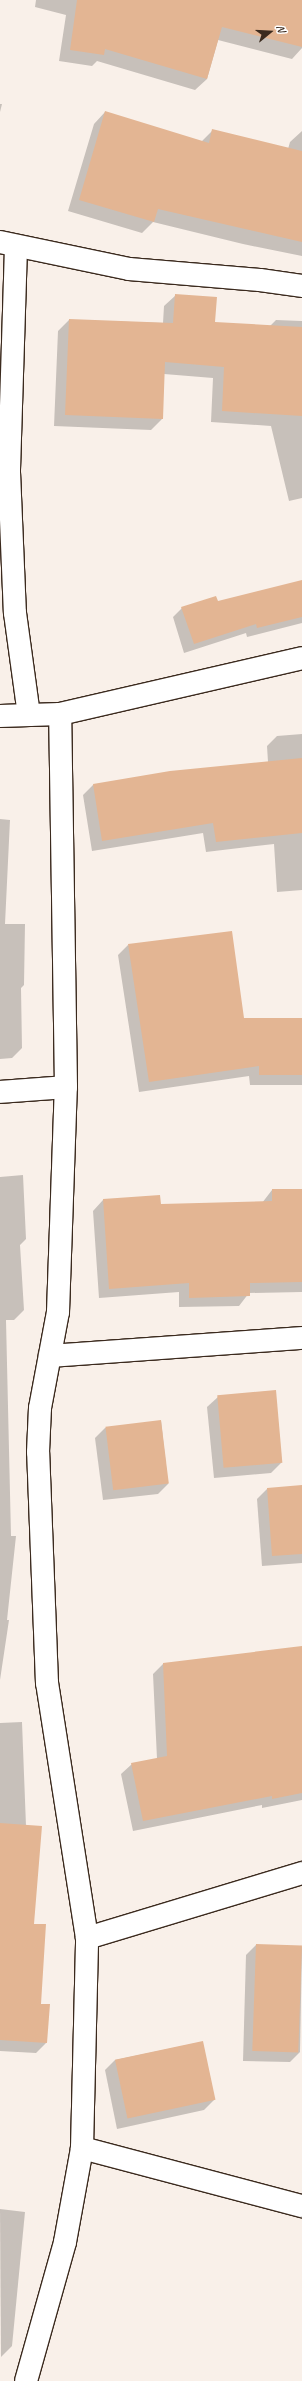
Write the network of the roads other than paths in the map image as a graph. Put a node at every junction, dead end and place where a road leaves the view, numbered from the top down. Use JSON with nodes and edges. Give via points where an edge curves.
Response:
{"nodes":[{"id":1,"x":8,"y":244,"type":"edge"},
{"id":2,"x":302,"y":286,"type":"edge"},
{"id":3,"x":302,"y":658,"type":"edge"},
{"id":4,"x":60,"y":714,"type":"junction"},
{"id":5,"x":29,"y":715,"type":"junction"},
{"id":6,"x":0,"y":716,"type":"edge"},
{"id":7,"x":66,"y":1087,"type":"junction"},
{"id":8,"x":0,"y":1092,"type":"edge"},
{"id":9,"x":302,"y":1338,"type":"edge"},
{"id":10,"x":50,"y":1356,"type":"junction"},
{"id":11,"x":302,"y":1873,"type":"edge"},
{"id":12,"x":87,"y":1938,"type":"junction"},
{"id":13,"x":82,"y":2148,"type":"junction"},
{"id":14,"x":302,"y":2206,"type":"edge"},
{"id":15,"x":26,"y":2381,"type":"edge"}],
"edges":[{"from":1,"to":2,"type":"street","via":[[129,269]]},
{"from":1,"to":5,"type":"street","via":[[9,472],[15,613]]},
{"from":3,"to":4,"type":"street"},
{"from":4,"to":5,"type":"street"},
{"from":4,"to":7,"type":"street"},
{"from":5,"to":6,"type":"street"},
{"from":7,"to":8,"type":"street"},
{"from":7,"to":10,"type":"street","via":[[58,1312]]},
{"from":9,"to":10,"type":"street"},
{"from":10,"to":12,"type":"street","via":[[40,1408],[38,1452],[48,1683]]},
{"from":11,"to":12,"type":"street"},
{"from":12,"to":13,"type":"street"},
{"from":13,"to":14,"type":"street"},
{"from":13,"to":15,"type":"street","via":[[65,2242]]}]}
